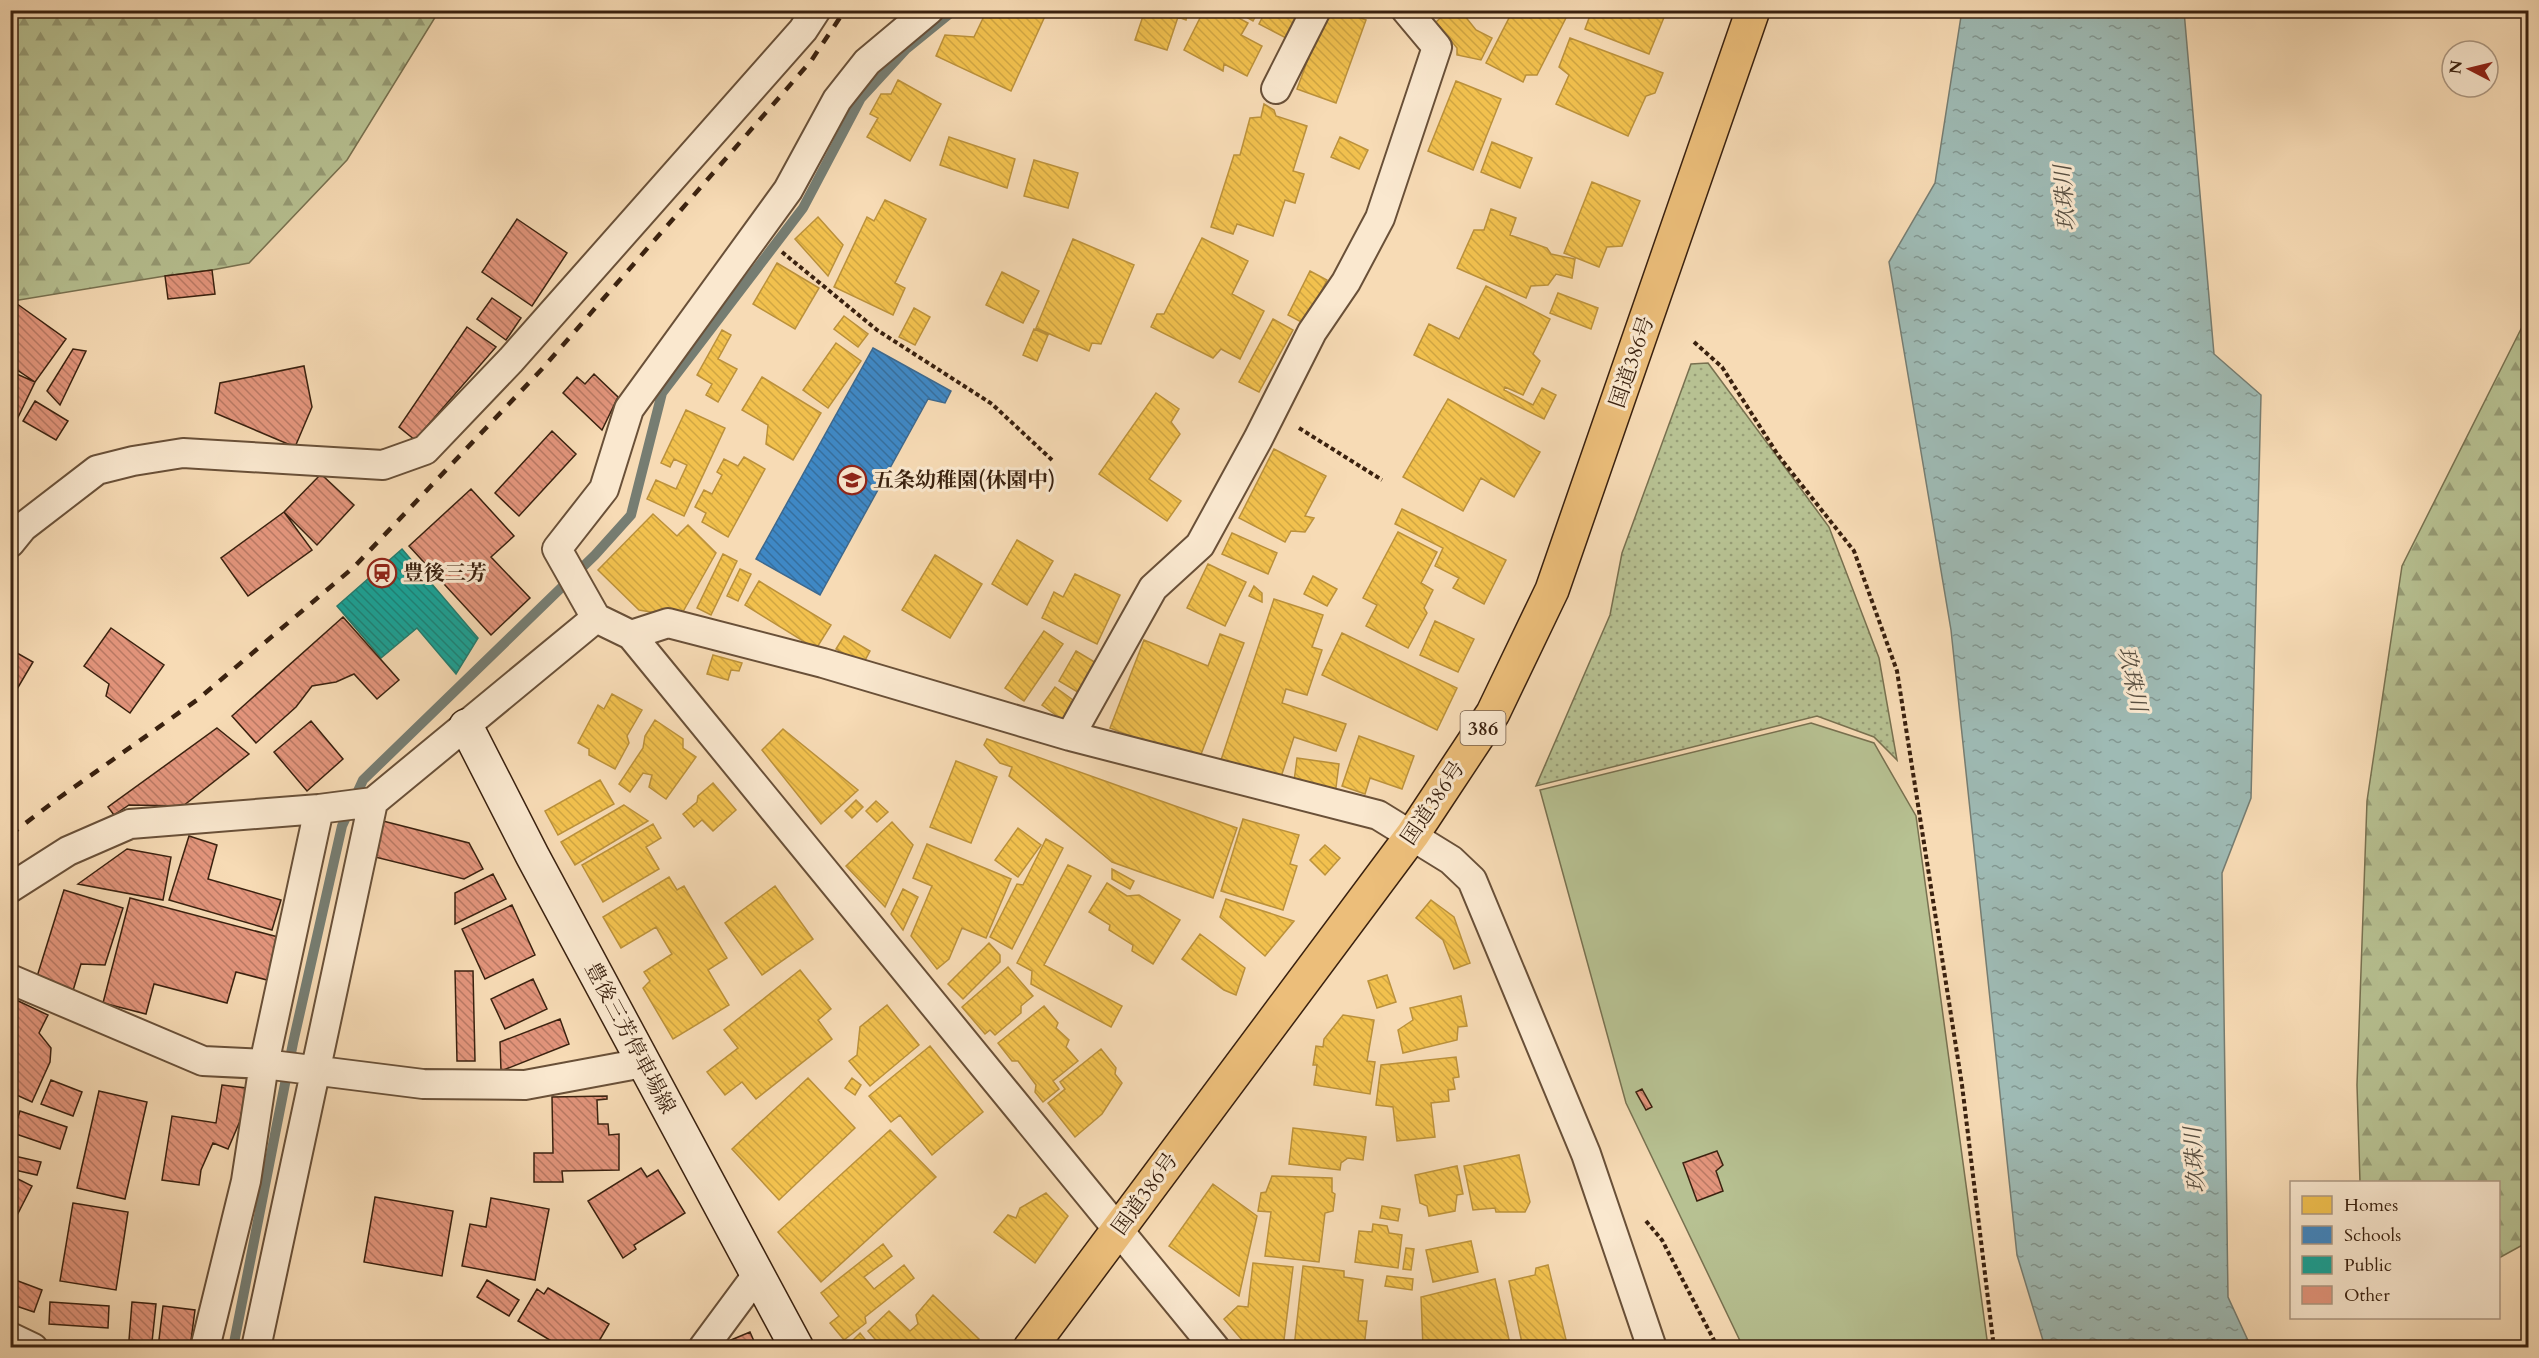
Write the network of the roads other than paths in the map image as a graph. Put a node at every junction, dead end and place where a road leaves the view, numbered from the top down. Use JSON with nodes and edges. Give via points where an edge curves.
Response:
{"nodes":[{"id":1,"x":816,"y":10,"type":"edge"},
{"id":2,"x":929,"y":10,"type":"edge"},
{"id":3,"x":1316,"y":10,"type":"edge"},
{"id":4,"x":1406,"y":10,"type":"edge"},
{"id":5,"x":1753,"y":10,"type":"edge"},
{"id":6,"x":1276,"y":89,"type":"dead end"},
{"id":7,"x":10,"y":543,"type":"edge"},
{"id":8,"x":596,"y":618,"type":"junction"},
{"id":9,"x":631,"y":635,"type":"junction"},
{"id":10,"x":466,"y":726,"type":"junction"},
{"id":11,"x":1070,"y":736,"type":"junction"},
{"id":12,"x":373,"y":802,"type":"junction"},
{"id":13,"x":319,"y":809,"type":"junction"},
{"id":14,"x":1413,"y":834,"type":"junction"},
{"id":15,"x":10,"y":888,"type":"edge"},
{"id":16,"x":10,"y":979,"type":"edge"},
{"id":17,"x":643,"y":1063,"type":"junction"},
{"id":18,"x":264,"y":1064,"type":"junction"},
{"id":19,"x":314,"y":1069,"type":"junction"},
{"id":20,"x":1119,"y":1230,"type":"junction"},
{"id":21,"x":758,"y":1275,"type":"junction"},
{"id":22,"x":10,"y":1337,"type":"edge"},
{"id":23,"x":33,"y":1347,"type":"edge"},
{"id":24,"x":205,"y":1347,"type":"edge"},
{"id":25,"x":256,"y":1347,"type":"edge"},
{"id":26,"x":703,"y":1347,"type":"edge"},
{"id":27,"x":797,"y":1347,"type":"edge"},
{"id":28,"x":1030,"y":1347,"type":"edge"},
{"id":29,"x":1215,"y":1347,"type":"edge"},
{"id":30,"x":1652,"y":1347,"type":"edge"}],
"edges":[{"from":1,"to":7,"type":"street","via":[[803,30],[511,360],[425,450],[383,465],[183,453],[133,461],[97,470],[23,527]]},
{"from":2,"to":8,"type":"street","via":[[867,62],[837,100],[788,190],[629,409],[604,489],[557,549]]},
{"from":3,"to":6,"type":"street"},
{"from":4,"to":11,"type":"street","via":[[1437,47],[1380,218],[1346,282],[1312,332],[1200,545],[1153,588]]},
{"from":5,"to":14,"type":"highway","name":"国道386号","number":"386","via":[[1552,590],[1493,713]]},
{"from":8,"to":9,"type":"street"},
{"from":8,"to":10,"type":"street"},
{"from":9,"to":11,"type":"street","via":[[668,623],[823,663]]},
{"from":9,"to":20,"type":"street"},
{"from":10,"to":12,"type":"street"},
{"from":10,"to":17,"type":"main road","name":"豊後三芳停車場線"},
{"from":11,"to":14,"type":"street","via":[[1378,814]]},
{"from":12,"to":13,"type":"street"},
{"from":12,"to":19,"type":"street"},
{"from":13,"to":15,"type":"street","via":[[130,824],[68,851]]},
{"from":13,"to":18,"type":"street"},
{"from":14,"to":20,"type":"highway","name":"国道386号","number":"386"},
{"from":14,"to":30,"type":"street","via":[[1472,880],[1586,1154]]},
{"from":16,"to":18,"type":"street","via":[[203,1061]]},
{"from":17,"to":19,"type":"street","via":[[525,1085],[423,1084]]},
{"from":17,"to":21,"type":"main road","name":"豊後三芳停車場線"},
{"from":18,"to":19,"type":"street"},
{"from":18,"to":24,"type":"street","via":[[246,1180]]},
{"from":19,"to":25,"type":"street"},
{"from":20,"to":28,"type":"highway","name":"国道386号","number":"386"},
{"from":20,"to":29,"type":"street"},
{"from":21,"to":26,"type":"street"},
{"from":21,"to":27,"type":"main road","name":"豊後三芳停車場線"},
{"from":22,"to":23,"type":"street"}]}
